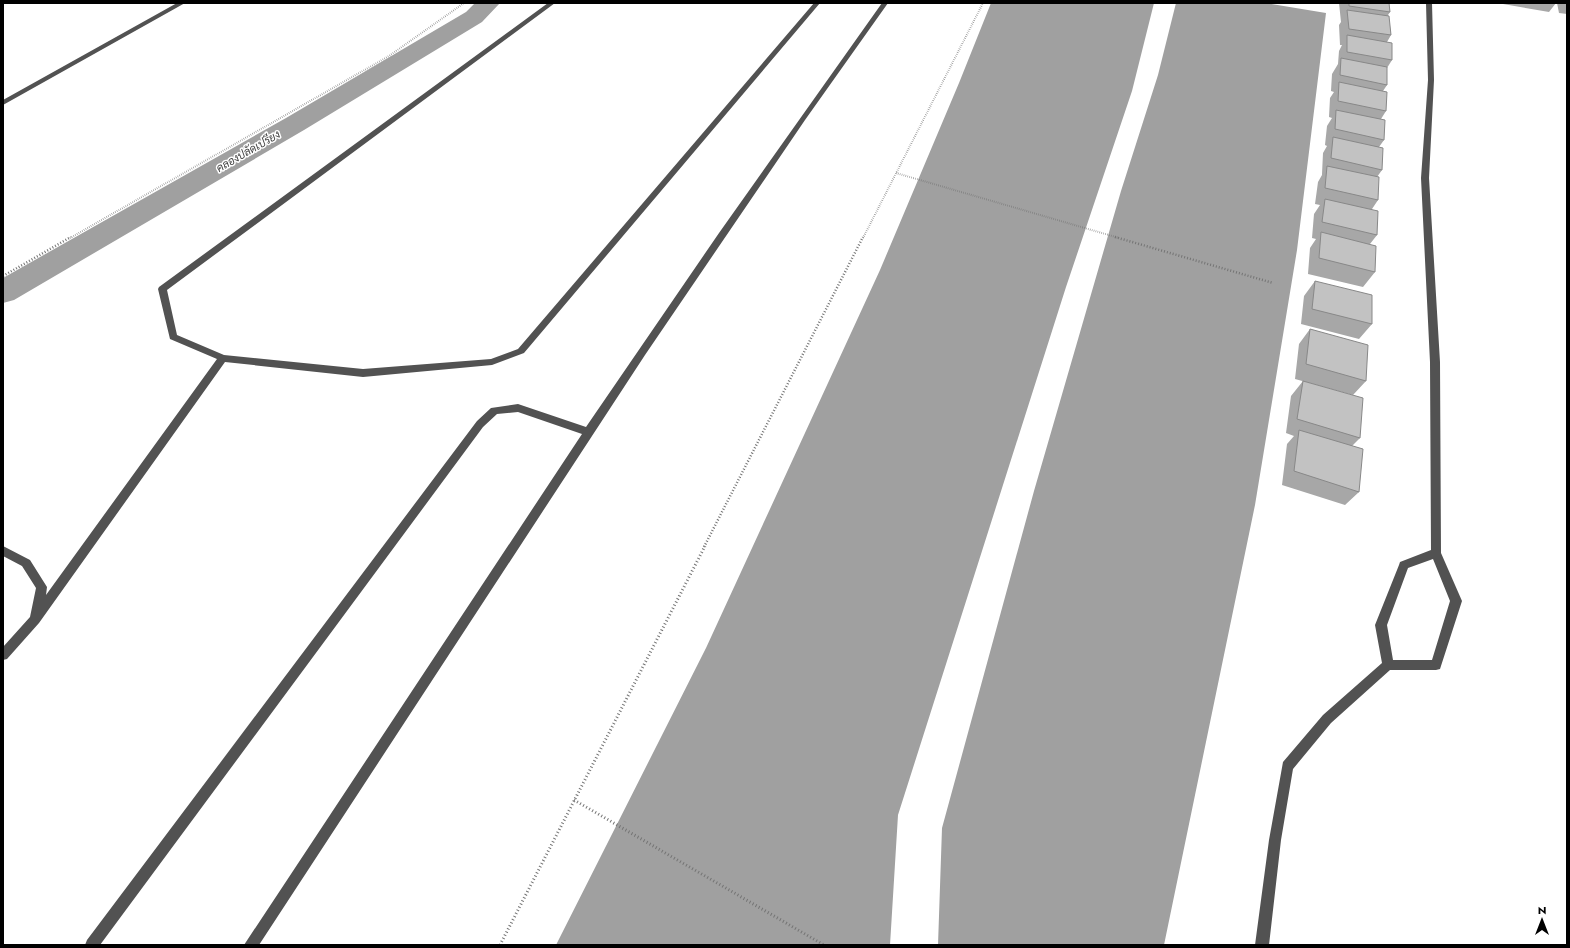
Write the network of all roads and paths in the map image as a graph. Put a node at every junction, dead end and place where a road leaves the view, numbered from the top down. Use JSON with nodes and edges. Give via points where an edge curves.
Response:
{"nodes":[{"id":1,"x":182,"y":3,"type":"edge"},
{"id":2,"x":464,"y":3,"type":"edge"},
{"id":3,"x":552,"y":3,"type":"edge"},
{"id":4,"x":817,"y":3,"type":"edge"},
{"id":5,"x":886,"y":3,"type":"edge"},
{"id":6,"x":982,"y":3,"type":"edge"},
{"id":7,"x":1429,"y":3,"type":"edge"},
{"id":8,"x":3,"y":103,"type":"edge"},
{"id":9,"x":896,"y":173,"type":"junction"},
{"id":10,"x":3,"y":276,"type":"edge"},
{"id":11,"x":1273,"y":283,"type":"dead end"},
{"id":12,"x":223,"y":358,"type":"junction"},
{"id":13,"x":588,"y":432,"type":"junction"},
{"id":14,"x":3,"y":551,"type":"edge"},
{"id":15,"x":1436,"y":553,"type":"junction"},
{"id":16,"x":35,"y":619,"type":"junction"},
{"id":17,"x":3,"y":655,"type":"edge"},
{"id":18,"x":1388,"y":665,"type":"junction"},
{"id":19,"x":574,"y":800,"type":"junction"},
{"id":20,"x":92,"y":945,"type":"edge"},
{"id":21,"x":250,"y":945,"type":"edge"},
{"id":22,"x":500,"y":945,"type":"edge"},
{"id":23,"x":824,"y":945,"type":"edge"},
{"id":24,"x":1262,"y":945,"type":"edge"}],
"edges":[{"from":1,"to":8,"type":"street"},
{"from":2,"to":10,"type":"path","via":[[389,56]]},
{"from":3,"to":12,"type":"street","via":[[162,289],[173,337]]},
{"from":4,"to":12,"type":"street","via":[[521,351],[492,362],[363,373]]},
{"from":5,"to":13,"type":"street","via":[[815,100]]},
{"from":6,"to":9,"type":"path"},
{"from":7,"to":15,"type":"street","via":[[1431,80],[1426,178],[1435,362]]},
{"from":9,"to":11,"type":"path"},
{"from":9,"to":19,"type":"path"},
{"from":12,"to":16,"type":"street"},
{"from":13,"to":20,"type":"street","via":[[518,408],[494,411],[480,424]]},
{"from":13,"to":21,"type":"street"},
{"from":14,"to":16,"type":"street","via":[[26,563],[42,587]]},
{"from":15,"to":18,"type":"street","via":[[1404,565],[1381,625]]},
{"from":15,"to":18,"type":"street","via":[[1456,601],[1436,665]]},
{"from":16,"to":17,"type":"street"},
{"from":18,"to":24,"type":"street","via":[[1326,719],[1287,766]]},
{"from":19,"to":22,"type":"path"},
{"from":19,"to":23,"type":"path"}]}
